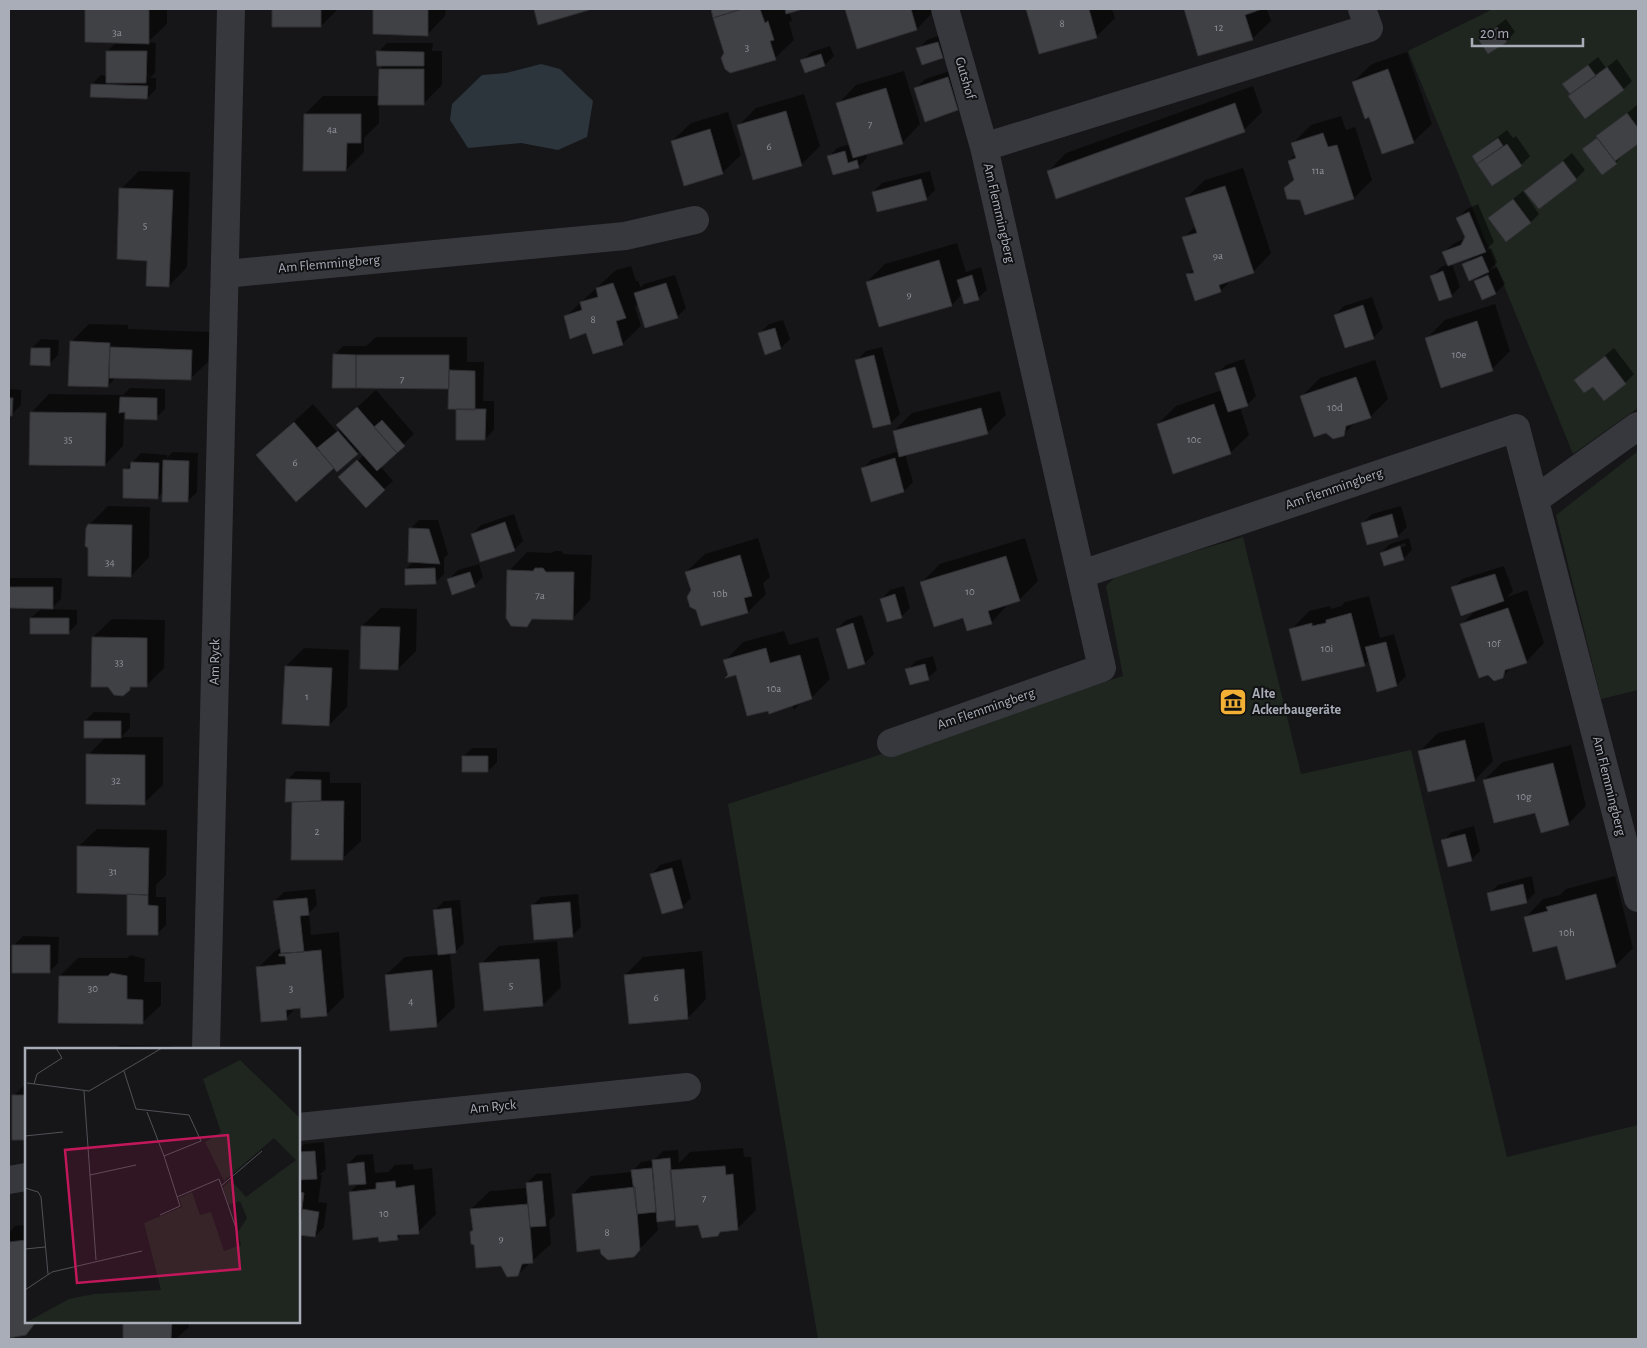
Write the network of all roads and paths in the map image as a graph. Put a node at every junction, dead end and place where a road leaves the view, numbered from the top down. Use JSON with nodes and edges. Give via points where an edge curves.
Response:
{"nodes":[{"id":1,"x":232,"y":9,"type":"edge"},
{"id":2,"x":946,"y":9,"type":"edge"},
{"id":3,"x":1362,"y":9,"type":"edge"},
{"id":4,"x":984,"y":147,"type":"junction"},
{"id":5,"x":695,"y":220,"type":"dead end"},
{"id":6,"x":225,"y":274,"type":"junction"},
{"id":7,"x":1638,"y":426,"type":"edge"},
{"id":8,"x":1536,"y":499,"type":"junction"},
{"id":9,"x":1082,"y":574,"type":"junction"},
{"id":10,"x":892,"y":743,"type":"dead end"},
{"id":11,"x":1638,"y":898,"type":"edge"},
{"id":12,"x":206,"y":1048,"type":"edge"},
{"id":13,"x":687,"y":1087,"type":"dead end"},
{"id":14,"x":300,"y":1127,"type":"edge"},
{"id":15,"x":25,"y":1177,"type":"edge"},
{"id":16,"x":9,"y":1180,"type":"edge"}],
"edges":[{"from":1,"to":6,"type":"street"},
{"from":2,"to":4,"type":"street","name":"Gutshof"},
{"from":3,"to":4,"type":"street","name":"Am Flemmingberg","via":[[1369,28]]},
{"from":4,"to":9,"type":"street","name":"Am Flemmingberg"},
{"from":5,"to":6,"type":"street","name":"Am Flemmingberg","via":[[625,236]]},
{"from":6,"to":12,"type":"street","name":"Am Ryck"},
{"from":7,"to":8,"type":"street"},
{"from":8,"to":9,"type":"street","name":"Am Flemmingberg","via":[[1516,428]]},
{"from":8,"to":11,"type":"street","name":"Am Flemmingberg"},
{"from":9,"to":10,"type":"street","name":"Am Flemmingberg","via":[[1102,668]]},
{"from":13,"to":14,"type":"street","name":"Am Ryck"},
{"from":15,"to":16,"type":"street"}]}
